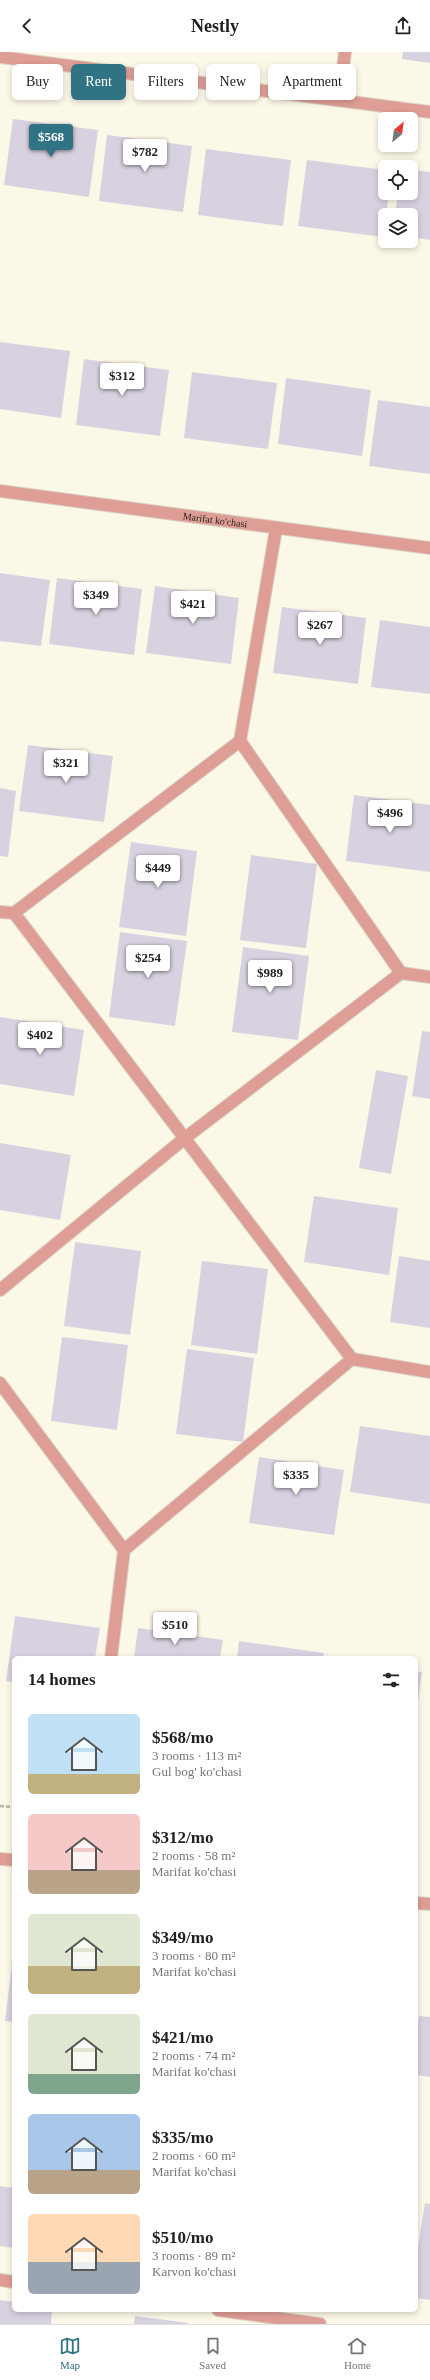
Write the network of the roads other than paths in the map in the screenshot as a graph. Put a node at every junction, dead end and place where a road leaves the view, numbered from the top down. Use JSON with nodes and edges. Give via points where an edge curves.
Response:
{"nodes":[{"id":1,"x":344,"y":52,"type":"edge"},
{"id":2,"x":0,"y":57,"type":"edge"},
{"id":3,"x":343,"y":64,"type":"edge"},
{"id":4,"x":268,"y":91,"type":"edge"},
{"id":5,"x":339,"y":100,"type":"edge"},
{"id":6,"x":430,"y":112,"type":"edge"},
{"id":7,"x":0,"y":491,"type":"edge"},
{"id":8,"x":276,"y":529,"type":"junction"},
{"id":9,"x":430,"y":548,"type":"edge"},
{"id":10,"x":240,"y":741,"type":"junction"},
{"id":11,"x":0,"y":912,"type":"edge"},
{"id":12,"x":14,"y":913,"type":"junction"},
{"id":13,"x":401,"y":973,"type":"junction"},
{"id":14,"x":430,"y":977,"type":"edge"},
{"id":15,"x":185,"y":1138,"type":"junction"},
{"id":16,"x":0,"y":1290,"type":"edge"},
{"id":17,"x":352,"y":1360,"type":"junction"},
{"id":18,"x":430,"y":1372,"type":"edge"},
{"id":19,"x":0,"y":1383,"type":"edge"},
{"id":20,"x":124,"y":1550,"type":"junction"},
{"id":21,"x":111,"y":1656,"type":"edge"},
{"id":22,"x":0,"y":1859,"type":"edge"},
{"id":23,"x":12,"y":1860,"type":"edge"},
{"id":24,"x":418,"y":1903,"type":"edge"},
{"id":25,"x":430,"y":1904,"type":"edge"},
{"id":26,"x":0,"y":2280,"type":"edge"},
{"id":27,"x":12,"y":2282,"type":"edge"},
{"id":28,"x":233,"y":2312,"type":"edge"},
{"id":29,"x":320,"y":2324,"type":"edge"}],
"edges":[{"from":1,"to":3,"type":"street"},
{"from":2,"to":4,"type":"street"},
{"from":5,"to":6,"type":"street"},
{"from":7,"to":8,"type":"street","name":"Marifat ko'chasi"},
{"from":8,"to":9,"type":"street","name":"Marifat ko'chasi"},
{"from":8,"to":10,"type":"street"},
{"from":10,"to":12,"type":"street"},
{"from":10,"to":13,"type":"street"},
{"from":11,"to":12,"type":"street"},
{"from":12,"to":15,"type":"street"},
{"from":13,"to":14,"type":"street"},
{"from":13,"to":15,"type":"street"},
{"from":15,"to":16,"type":"street"},
{"from":15,"to":17,"type":"street"},
{"from":17,"to":18,"type":"street"},
{"from":17,"to":20,"type":"street"},
{"from":19,"to":20,"type":"street"},
{"from":20,"to":21,"type":"street"},
{"from":22,"to":23,"type":"street"},
{"from":24,"to":25,"type":"street"},
{"from":26,"to":27,"type":"street"},
{"from":28,"to":29,"type":"street"}]}
